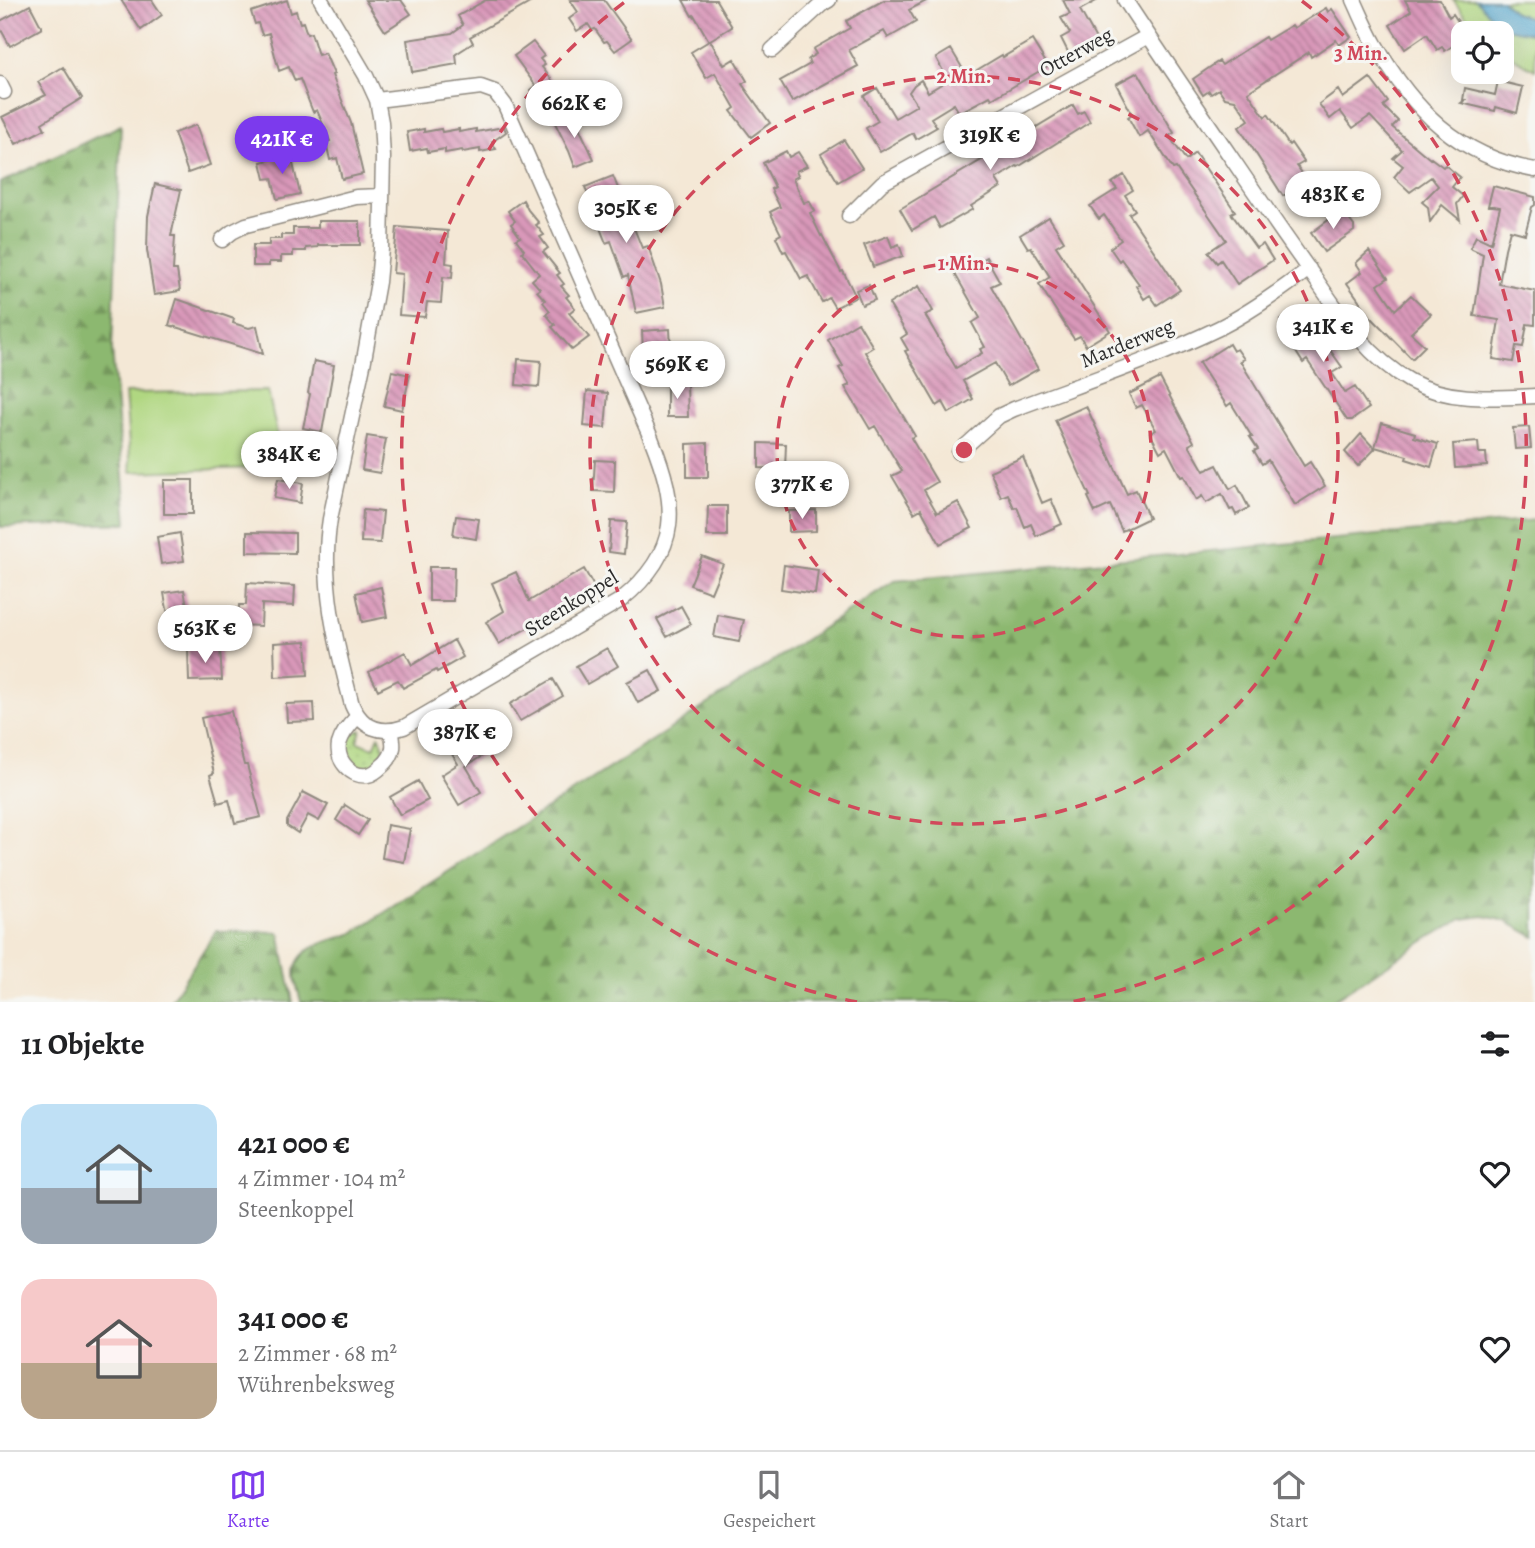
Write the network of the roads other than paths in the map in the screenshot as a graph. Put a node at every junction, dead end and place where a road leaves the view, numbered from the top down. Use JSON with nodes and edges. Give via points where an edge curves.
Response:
{"nodes":[{"id":1,"x":321,"y":0,"type":"edge"},
{"id":2,"x":829,"y":0,"type":"edge"},
{"id":3,"x":1125,"y":0,"type":"edge"},
{"id":4,"x":1354,"y":0,"type":"edge"},
{"id":5,"x":1148,"y":36,"type":"junction"},
{"id":6,"x":772,"y":50,"type":"dead end"},
{"id":7,"x":377,"y":100,"type":"junction"},
{"id":8,"x":1535,"y":170,"type":"edge"},
{"id":9,"x":382,"y":196,"type":"junction"},
{"id":10,"x":849,"y":216,"type":"dead end"},
{"id":11,"x":222,"y":240,"type":"dead end"},
{"id":12,"x":1309,"y":270,"type":"junction"},
{"id":13,"x":1535,"y":396,"type":"edge"},
{"id":14,"x":959,"y":452,"type":"dead end"},
{"id":15,"x":357,"y":716,"type":"junction"},
{"id":16,"x":392,"y":732,"type":"junction"}],
"edges":[{"from":1,"to":7,"type":"street"},
{"from":2,"to":6,"type":"street"},
{"from":3,"to":5,"type":"street"},
{"from":4,"to":8,"type":"street","via":[[1373,42],[1419,108],[1458,142],[1511,166]]},
{"from":5,"to":10,"type":"street","name":"Otterweg","via":[[882,183]]},
{"from":5,"to":12,"type":"street"},
{"from":7,"to":9,"type":"street","via":[[382,122]]},
{"from":7,"to":16,"type":"street","name":"Steenkoppel","via":[[481,87],[500,97],[651,438],[671,510],[658,559],[643,581],[621,600]]},
{"from":9,"to":11,"type":"street","via":[[356,197],[246,225]]},
{"from":9,"to":15,"type":"street","via":[[378,282],[328,531],[328,594]]},
{"from":12,"to":13,"type":"street","via":[[1376,357],[1412,382],[1467,397]]},
{"from":12,"to":14,"type":"street","name":"Marderweg","via":[[1219,328],[999,416]]},
{"from":15,"to":16,"type":"street","via":[[379,730]]},
{"from":15,"to":16,"type":"street","via":[[340,742],[339,754],[355,773],[368,775],[389,760]]}]}
